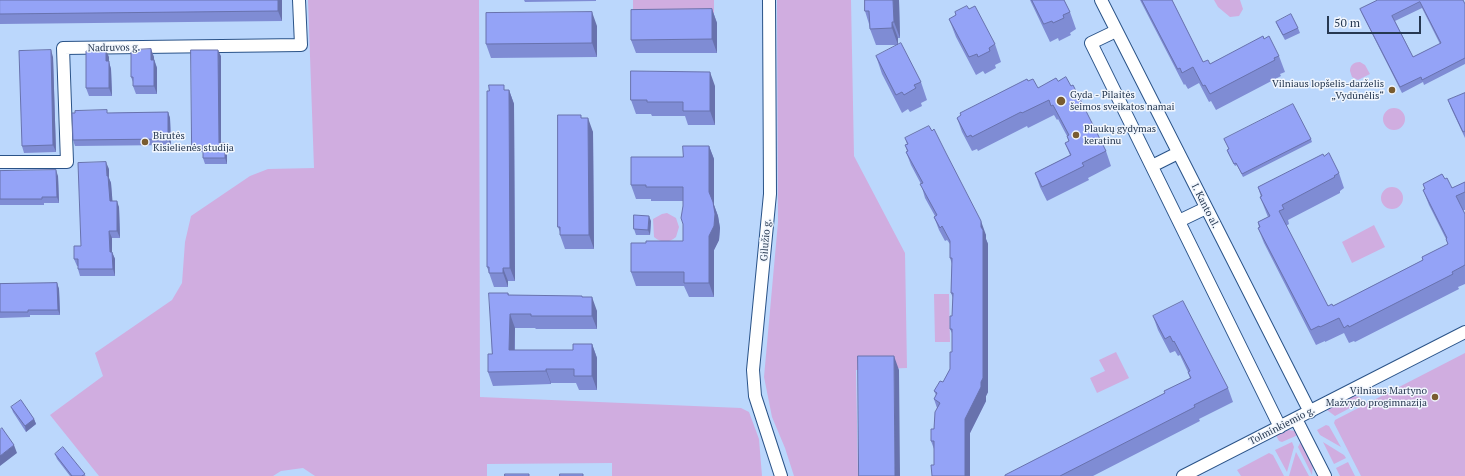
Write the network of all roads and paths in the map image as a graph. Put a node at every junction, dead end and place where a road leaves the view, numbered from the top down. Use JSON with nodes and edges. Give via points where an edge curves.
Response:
{"nodes":[{"id":1,"x":299,"y":0,"type":"edge"},
{"id":2,"x":769,"y":0,"type":"edge"},
{"id":3,"x":1101,"y":0,"type":"edge"},
{"id":4,"x":1116,"y":31,"type":"junction"},
{"id":5,"x":1178,"y":153,"type":"junction"},
{"id":6,"x":0,"y":162,"type":"edge"},
{"id":7,"x":1152,"y":166,"type":"junction"},
{"id":8,"x":1206,"y":208,"type":"junction"},
{"id":9,"x":1179,"y":221,"type":"junction"},
{"id":10,"x":1465,"y":332,"type":"edge"},
{"id":11,"x":1310,"y":412,"type":"junction"},
{"id":12,"x":1296,"y":419,"type":"junction"},
{"id":13,"x":1280,"y":427,"type":"junction"},
{"id":14,"x":781,"y":476,"type":"edge"},
{"id":15,"x":1183,"y":476,"type":"edge"},
{"id":16,"x":1324,"y":476,"type":"edge"}],
"edges":[{"from":1,"to":6,"type":"street","name":"Nadruvos g.","via":[[301,45],[63,48],[67,162]]},
{"from":2,"to":14,"type":"street","name":"Gilužio g.","via":[[770,194],[753,370],[755,396]]},
{"from":3,"to":4,"type":"street","name":"I. Kanto al."},
{"from":4,"to":5,"type":"street","name":"I. Kanto al."},
{"from":4,"to":7,"type":"street","via":[[1091,43]]},
{"from":5,"to":7,"type":"street"},
{"from":5,"to":8,"type":"street","name":"I. Kanto al."},
{"from":7,"to":9,"type":"street"},
{"from":8,"to":9,"type":"street"},
{"from":8,"to":11,"type":"street","name":"I. Kanto al."},
{"from":9,"to":13,"type":"street"},
{"from":10,"to":11,"type":"street","name":"Tolminkiemio g."},
{"from":11,"to":12,"type":"street","name":"Tolminkiemio g."},
{"from":12,"to":13,"type":"street","name":"Tolminkiemio g."},
{"from":12,"to":16,"type":"street"},
{"from":13,"to":15,"type":"street","name":"Tolminkiemio g."}]}
